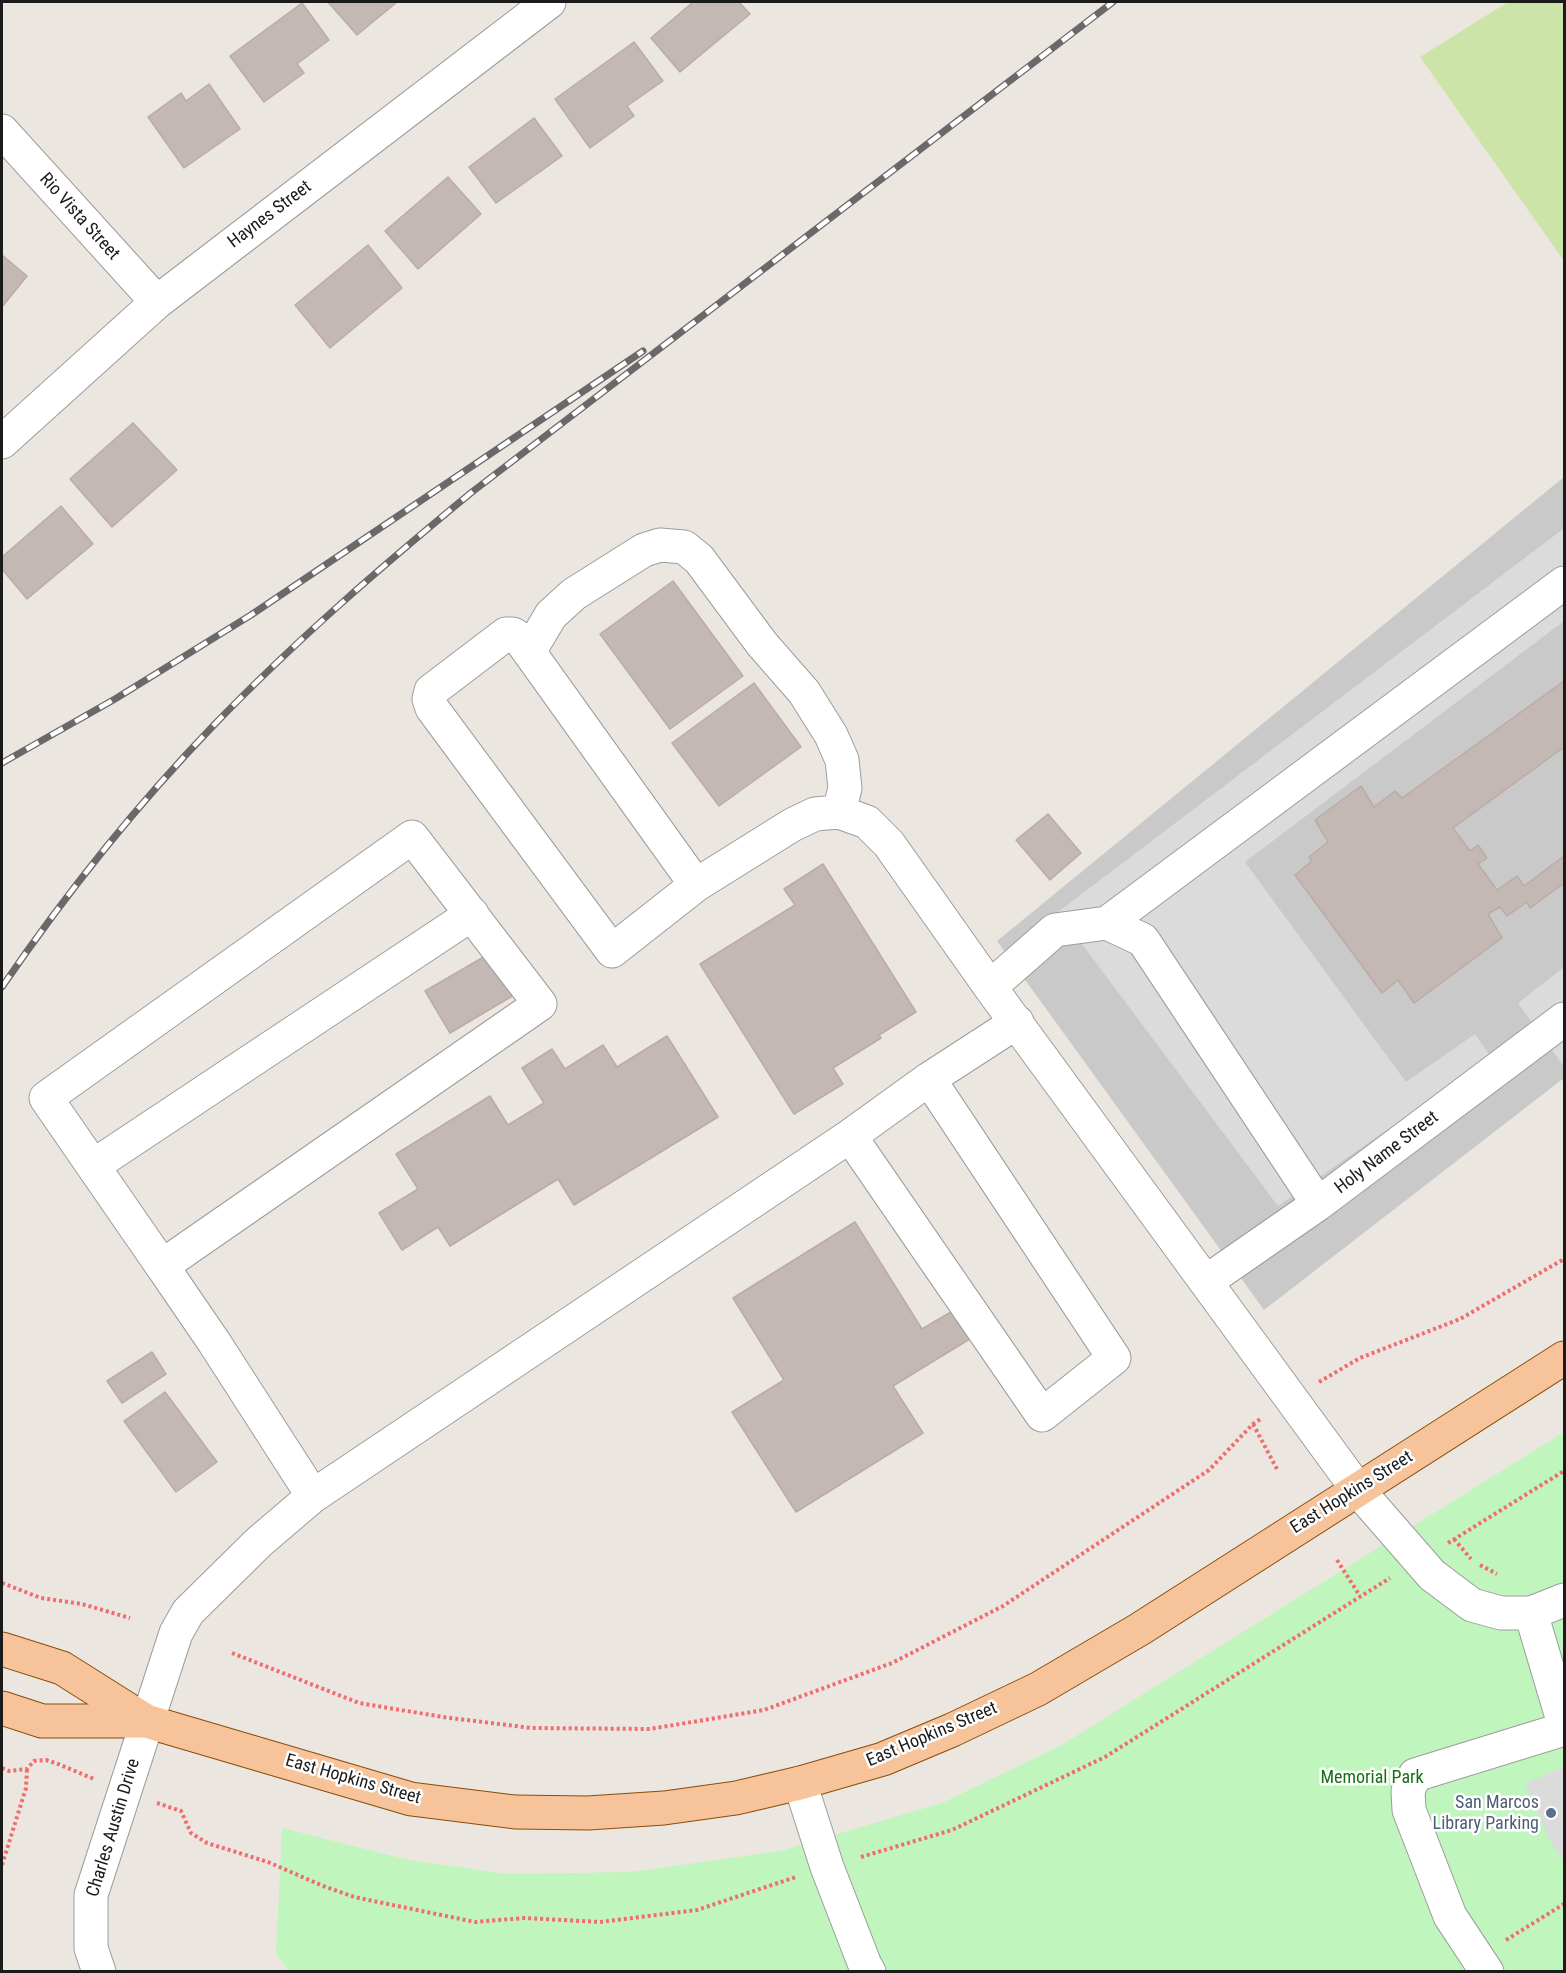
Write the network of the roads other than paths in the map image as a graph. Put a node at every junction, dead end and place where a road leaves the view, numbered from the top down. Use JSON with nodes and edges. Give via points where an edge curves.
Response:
{"nodes":[{"id":1,"x":549,"y":2,"type":"edge"},
{"id":2,"x":2,"y":132,"type":"edge"},
{"id":3,"x":157,"y":302,"type":"junction"},
{"id":4,"x":2,"y":442,"type":"edge"},
{"id":5,"x":1564,"y":583,"type":"edge"},
{"id":6,"x":529,"y":652,"type":"junction"},
{"id":7,"x":839,"y":812,"type":"junction"},
{"id":8,"x":696,"y":885,"type":"junction"},
{"id":9,"x":472,"y":914,"type":"junction"},
{"id":10,"x":1107,"y":923,"type":"junction"},
{"id":11,"x":990,"y":987,"type":"junction"},
{"id":12,"x":1564,"y":1019,"type":"edge"},
{"id":13,"x":1017,"y":1022,"type":"junction"},
{"id":14,"x":928,"y":1079,"type":"junction"},
{"id":15,"x":850,"y":1136,"type":"junction"},
{"id":16,"x":93,"y":1166,"type":"junction"},
{"id":17,"x":1318,"y":1204,"type":"junction"},
{"id":18,"x":162,"y":1266,"type":"junction"},
{"id":19,"x":1207,"y":1281,"type":"junction"},
{"id":20,"x":1564,"y":1358,"type":"edge"},
{"id":21,"x":1358,"y":1490,"type":"junction"},
{"id":22,"x":313,"y":1496,"type":"junction"},
{"id":23,"x":1564,"y":1600,"type":"edge"},
{"id":24,"x":1531,"y":1613,"type":"junction"},
{"id":25,"x":2,"y":1648,"type":"edge"},
{"id":26,"x":2,"y":1708,"type":"edge"},
{"id":27,"x":146,"y":1721,"type":"junction"},
{"id":28,"x":1564,"y":1724,"type":"edge"},
{"id":29,"x":1564,"y":1730,"type":"edge"},
{"id":30,"x":800,"y":1783,"type":"junction"},
{"id":31,"x":1482,"y":1965,"type":"edge"},
{"id":32,"x":99,"y":1971,"type":"edge"},
{"id":33,"x":869,"y":1971,"type":"edge"}],
"edges":[{"from":1,"to":3,"type":"street","name":"Haynes Street"},
{"from":2,"to":3,"type":"street","name":"Rio Vista Street"},
{"from":3,"to":4,"type":"street","name":"Haynes Street"},
{"from":5,"to":10,"type":"street"},
{"from":6,"to":7,"type":"street","via":[[551,615],[574,594],[644,550],[660,545],[684,547],[699,559],[762,644],[804,692],[831,735],[842,760],[845,788]]},
{"from":6,"to":8,"type":"street"},
{"from":6,"to":8,"type":"street","via":[[519,638],[506,634],[431,691],[432,708],[612,951]]},
{"from":7,"to":8,"type":"street","via":[[815,814],[792,825]]},
{"from":7,"to":11,"type":"street","via":[[867,822],[889,844]]},
{"from":9,"to":16,"type":"street"},
{"from":9,"to":16,"type":"street","via":[[412,837],[46,1098]]},
{"from":9,"to":18,"type":"street","via":[[540,1004]]},
{"from":10,"to":11,"type":"street","via":[[1055,930]]},
{"from":10,"to":17,"type":"street","via":[[1143,940]]},
{"from":11,"to":13,"type":"street"},
{"from":12,"to":17,"type":"street","name":"Holy Name Street"},
{"from":13,"to":14,"type":"street","name":"Charles Austin Drive"},
{"from":13,"to":19,"type":"street"},
{"from":14,"to":15,"type":"street","name":"Charles Austin Drive"},
{"from":14,"to":15,"type":"street","via":[[1114,1358],[1042,1415]]},
{"from":15,"to":22,"type":"street","name":"Charles Austin Drive"},
{"from":16,"to":18,"type":"street"},
{"from":17,"to":19,"type":"street","name":"Holy Name Street"},
{"from":18,"to":22,"type":"street"},
{"from":19,"to":21,"type":"street"},
{"from":20,"to":21,"type":"main road","name":"East Hopkins Street"},
{"from":21,"to":24,"type":"street","via":[[1432,1575],[1472,1605],[1501,1613]]},
{"from":21,"to":30,"type":"main road","name":"East Hopkins Street","via":[[1038,1689],[883,1759]]},
{"from":22,"to":27,"type":"street","name":"Charles Austin Drive","via":[[259,1542],[188,1612],[176,1633]]},
{"from":23,"to":24,"type":"street"},
{"from":24,"to":28,"type":"street"},
{"from":25,"to":27,"type":"main road","name":"East Hopkins Street","via":[[62,1668]]},
{"from":26,"to":27,"type":"main road","name":"East Hopkins Street","via":[[42,1721]]},
{"from":27,"to":30,"type":"main road","name":"East Hopkins Street","via":[[411,1799],[515,1812],[664,1808],[736,1798]]},
{"from":27,"to":32,"type":"street","name":"Charles Austin Drive","via":[[91,1895],[91,1948]]},
{"from":29,"to":31,"type":"street","via":[[1415,1775],[1408,1791],[1409,1810],[1450,1916]]},
{"from":30,"to":33,"type":"street","via":[[827,1867]]}]}
